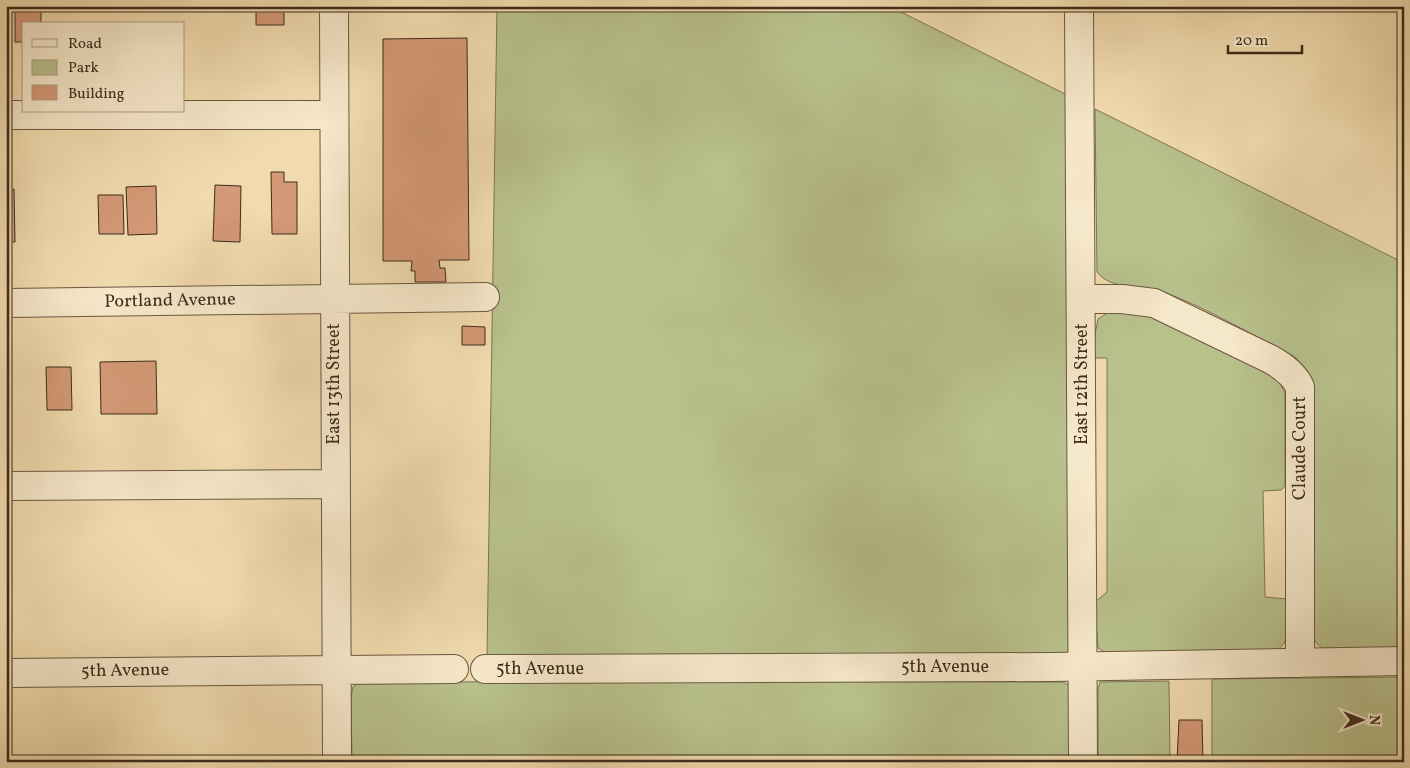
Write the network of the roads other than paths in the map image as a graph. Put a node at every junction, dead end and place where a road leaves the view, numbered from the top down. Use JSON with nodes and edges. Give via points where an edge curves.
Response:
{"nodes":[{"id":1,"x":334,"y":6,"type":"edge"},
{"id":2,"x":1079,"y":6,"type":"edge"},
{"id":3,"x":6,"y":114,"type":"edge"},
{"id":4,"x":333,"y":115,"type":"junction"},
{"id":5,"x":486,"y":297,"type":"dead end"},
{"id":6,"x":334,"y":299,"type":"junction"},
{"id":7,"x":1081,"y":299,"type":"junction"},
{"id":8,"x":6,"y":303,"type":"edge"},
{"id":9,"x":335,"y":484,"type":"junction"},
{"id":10,"x":6,"y":486,"type":"edge"},
{"id":11,"x":1404,"y":661,"type":"edge"},
{"id":12,"x":1300,"y":663,"type":"junction"},
{"id":13,"x":1084,"y":666,"type":"junction"},
{"id":14,"x":336,"y":669,"type":"junction"},
{"id":15,"x":454,"y":669,"type":"dead end"},
{"id":16,"x":486,"y":669,"type":"dead end"},
{"id":17,"x":6,"y":673,"type":"edge"},
{"id":18,"x":338,"y":762,"type":"edge"},
{"id":19,"x":1083,"y":762,"type":"edge"}],
"edges":[{"from":1,"to":4,"type":"street","name":"East 13th Street"},
{"from":2,"to":7,"type":"street","name":"East 12th Street"},
{"from":3,"to":4,"type":"street"},
{"from":4,"to":6,"type":"street","name":"East 13th Street"},
{"from":5,"to":6,"type":"street","name":"Portland Avenue"},
{"from":6,"to":8,"type":"street","name":"Portland Avenue"},
{"from":6,"to":9,"type":"street","name":"East 13th Street"},
{"from":7,"to":12,"type":"street","name":"Claude Court","via":[[1128,299],[1154,303],[1270,359],[1297,380],[1300,387]]},
{"from":7,"to":13,"type":"street","name":"East 12th Street"},
{"from":9,"to":10,"type":"street"},
{"from":9,"to":14,"type":"street","name":"East 13th Street"},
{"from":11,"to":12,"type":"street","name":"5th Avenue"},
{"from":12,"to":13,"type":"street","name":"5th Avenue"},
{"from":13,"to":16,"type":"street","name":"5th Avenue"},
{"from":13,"to":19,"type":"street","name":"East 12th Street"},
{"from":14,"to":15,"type":"street","name":"5th Avenue"},
{"from":14,"to":17,"type":"street","name":"5th Avenue"},
{"from":14,"to":18,"type":"street","name":"East 13th Street"}]}
